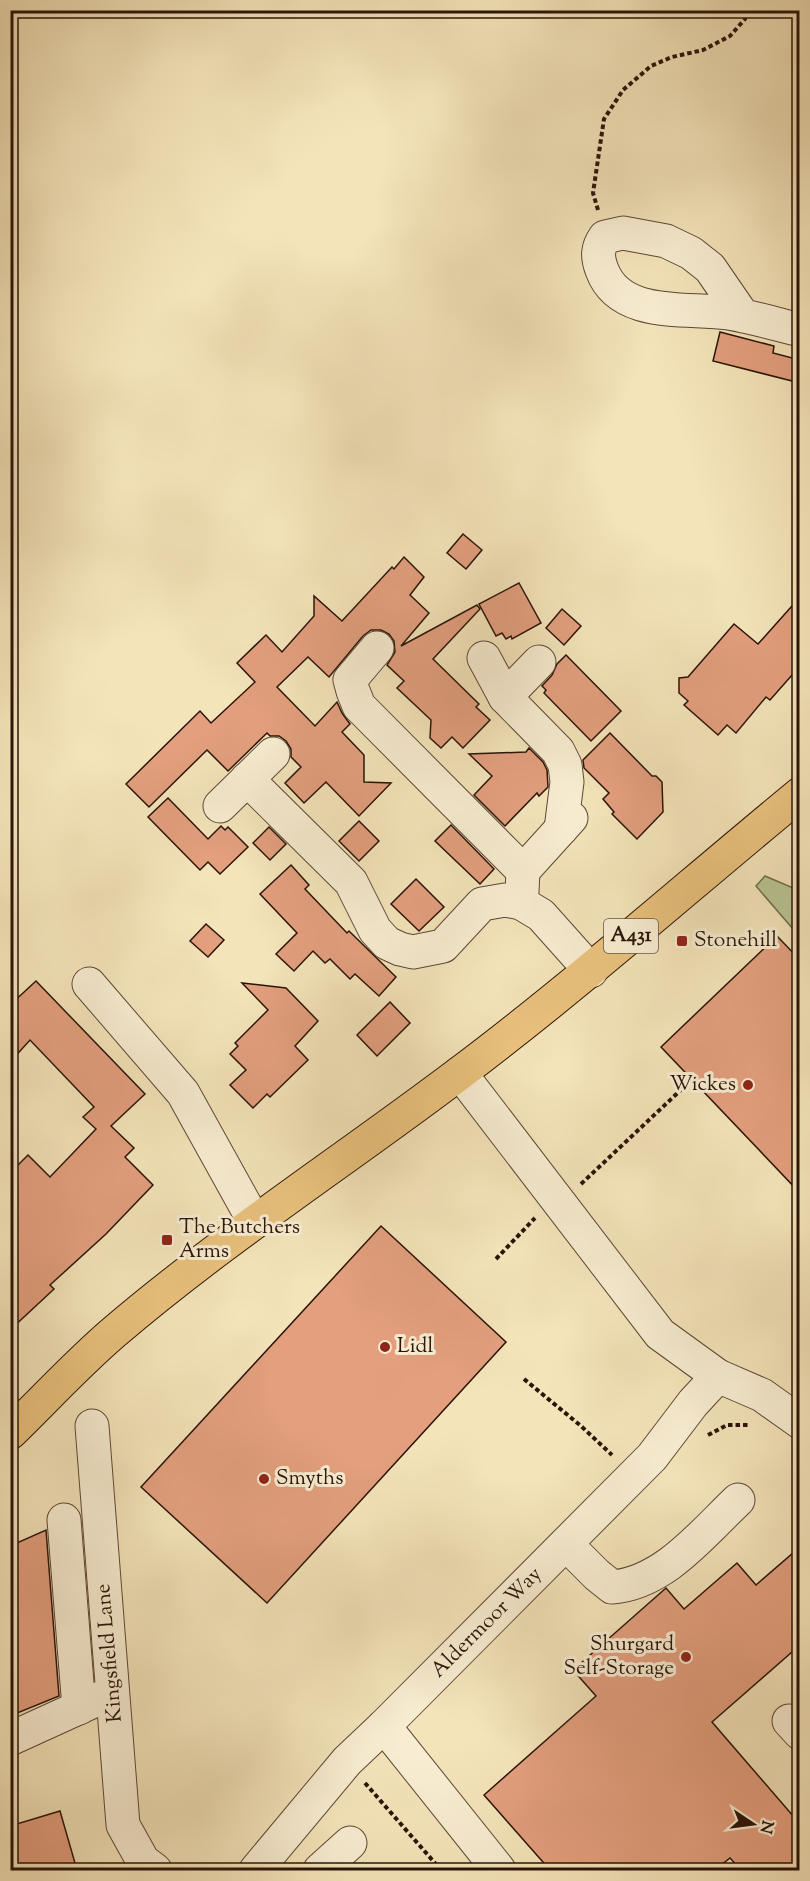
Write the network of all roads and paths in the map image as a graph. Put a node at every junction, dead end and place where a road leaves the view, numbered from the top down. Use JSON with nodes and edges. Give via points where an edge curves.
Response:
{"nodes":[{"id":1,"x":748,"y":10,"type":"edge"},
{"id":2,"x":606,"y":237,"type":"junction"},
{"id":3,"x":743,"y":315,"type":"junction"},
{"id":4,"x":800,"y":330,"type":"edge"},
{"id":5,"x":377,"y":648,"type":"dead end"},
{"id":6,"x":484,"y":658,"type":"dead end"},
{"id":7,"x":539,"y":662,"type":"dead end"},
{"id":8,"x":505,"y":697,"type":"junction"},
{"id":9,"x":273,"y":754,"type":"dead end"},
{"id":10,"x":247,"y":779,"type":"junction"},
{"id":11,"x":800,"y":794,"type":"edge"},
{"id":12,"x":220,"y":806,"type":"dead end"},
{"id":13,"x":522,"y":887,"type":"junction"},
{"id":14,"x":591,"y":971,"type":"junction"},
{"id":15,"x":89,"y":984,"type":"dead end"},
{"id":16,"x":460,"y":1073,"type":"junction"},
{"id":17,"x":685,"y":1086,"type":"dead end"},
{"id":18,"x":555,"y":1198,"type":"junction"},
{"id":19,"x":254,"y":1221,"type":"junction"},
{"id":20,"x":496,"y":1259,"type":"dead end"},
{"id":21,"x":718,"y":1376,"type":"junction"},
{"id":22,"x":524,"y":1378,"type":"dead end"},
{"id":23,"x":800,"y":1422,"type":"edge"},
{"id":24,"x":750,"y":1425,"type":"dead end"},
{"id":25,"x":92,"y":1426,"type":"dead end"},
{"id":26,"x":10,"y":1433,"type":"edge"},
{"id":27,"x":700,"y":1440,"type":"dead end"},
{"id":28,"x":634,"y":1475,"type":"junction"},
{"id":29,"x":738,"y":1500,"type":"dead end"},
{"id":30,"x":64,"y":1520,"type":"dead end"},
{"id":31,"x":566,"y":1544,"type":"junction"},
{"id":32,"x":113,"y":1693,"type":"junction"},
{"id":33,"x":79,"y":1708,"type":"junction"},
{"id":34,"x":384,"y":1726,"type":"junction"},
{"id":35,"x":10,"y":1739,"type":"edge"},
{"id":36,"x":363,"y":1780,"type":"dead end"},
{"id":37,"x":350,"y":1843,"type":"dead end"},
{"id":38,"x":155,"y":1870,"type":"edge"},
{"id":39,"x":256,"y":1870,"type":"edge"},
{"id":40,"x":320,"y":1870,"type":"edge"},
{"id":41,"x":441,"y":1870,"type":"edge"},
{"id":42,"x":499,"y":1870,"type":"edge"}],
"edges":[{"from":1,"to":2,"type":"path","via":[[730,36],[703,50],[651,66],[622,90],[604,119],[593,193]]},
{"from":2,"to":3,"type":"street","via":[[623,233],[666,241],[691,253],[710,268]]},
{"from":2,"to":3,"type":"street","via":[[598,246],[603,274],[628,301],[675,311]]},
{"from":3,"to":4,"type":"street"},
{"from":5,"to":13,"type":"street","via":[[351,680],[359,706]]},
{"from":6,"to":8,"type":"street"},
{"from":7,"to":8,"type":"street"},
{"from":8,"to":13,"type":"street","via":[[558,751],[567,782],[566,823]]},
{"from":9,"to":10,"type":"street"},
{"from":10,"to":12,"type":"street"},
{"from":10,"to":13,"type":"street","via":[[351,882],[375,930],[387,944],[400,950],[443,946],[482,904],[505,900]]},
{"from":11,"to":14,"type":"main road","number":"A431"},
{"from":13,"to":14,"type":"street","via":[[541,915]]},
{"from":14,"to":16,"type":"main road","number":"A431"},
{"from":15,"to":19,"type":"street","via":[[183,1093]]},
{"from":16,"to":18,"type":"street"},
{"from":16,"to":19,"type":"main road","number":"A431"},
{"from":17,"to":18,"type":"path","via":[[578,1187]]},
{"from":18,"to":20,"type":"path"},
{"from":18,"to":21,"type":"street","via":[[660,1334]]},
{"from":19,"to":26,"type":"main road","number":"A431","via":[[112,1334]]},
{"from":21,"to":23,"type":"street","via":[[762,1395]]},
{"from":21,"to":28,"type":"street","name":"Aldermoor Way"},
{"from":22,"to":28,"type":"path"},
{"from":24,"to":27,"type":"path","via":[[727,1425]]},
{"from":25,"to":32,"type":"street","name":"Kingsfield Lane"},
{"from":28,"to":31,"type":"street","name":"Aldermoor Way"},
{"from":29,"to":31,"type":"street","via":[[671,1564],[628,1586],[612,1587]]},
{"from":30,"to":33,"type":"street"},
{"from":31,"to":34,"type":"street","name":"Aldermoor Way"},
{"from":32,"to":33,"type":"street"},
{"from":32,"to":38,"type":"street","name":"Kingsfield Lane","via":[[123,1825],[143,1861]]},
{"from":33,"to":35,"type":"street"},
{"from":34,"to":39,"type":"street","name":"Aldermoor Way","via":[[347,1761]]},
{"from":34,"to":42,"type":"street"},
{"from":36,"to":41,"type":"path"},
{"from":37,"to":40,"type":"street"}]}
